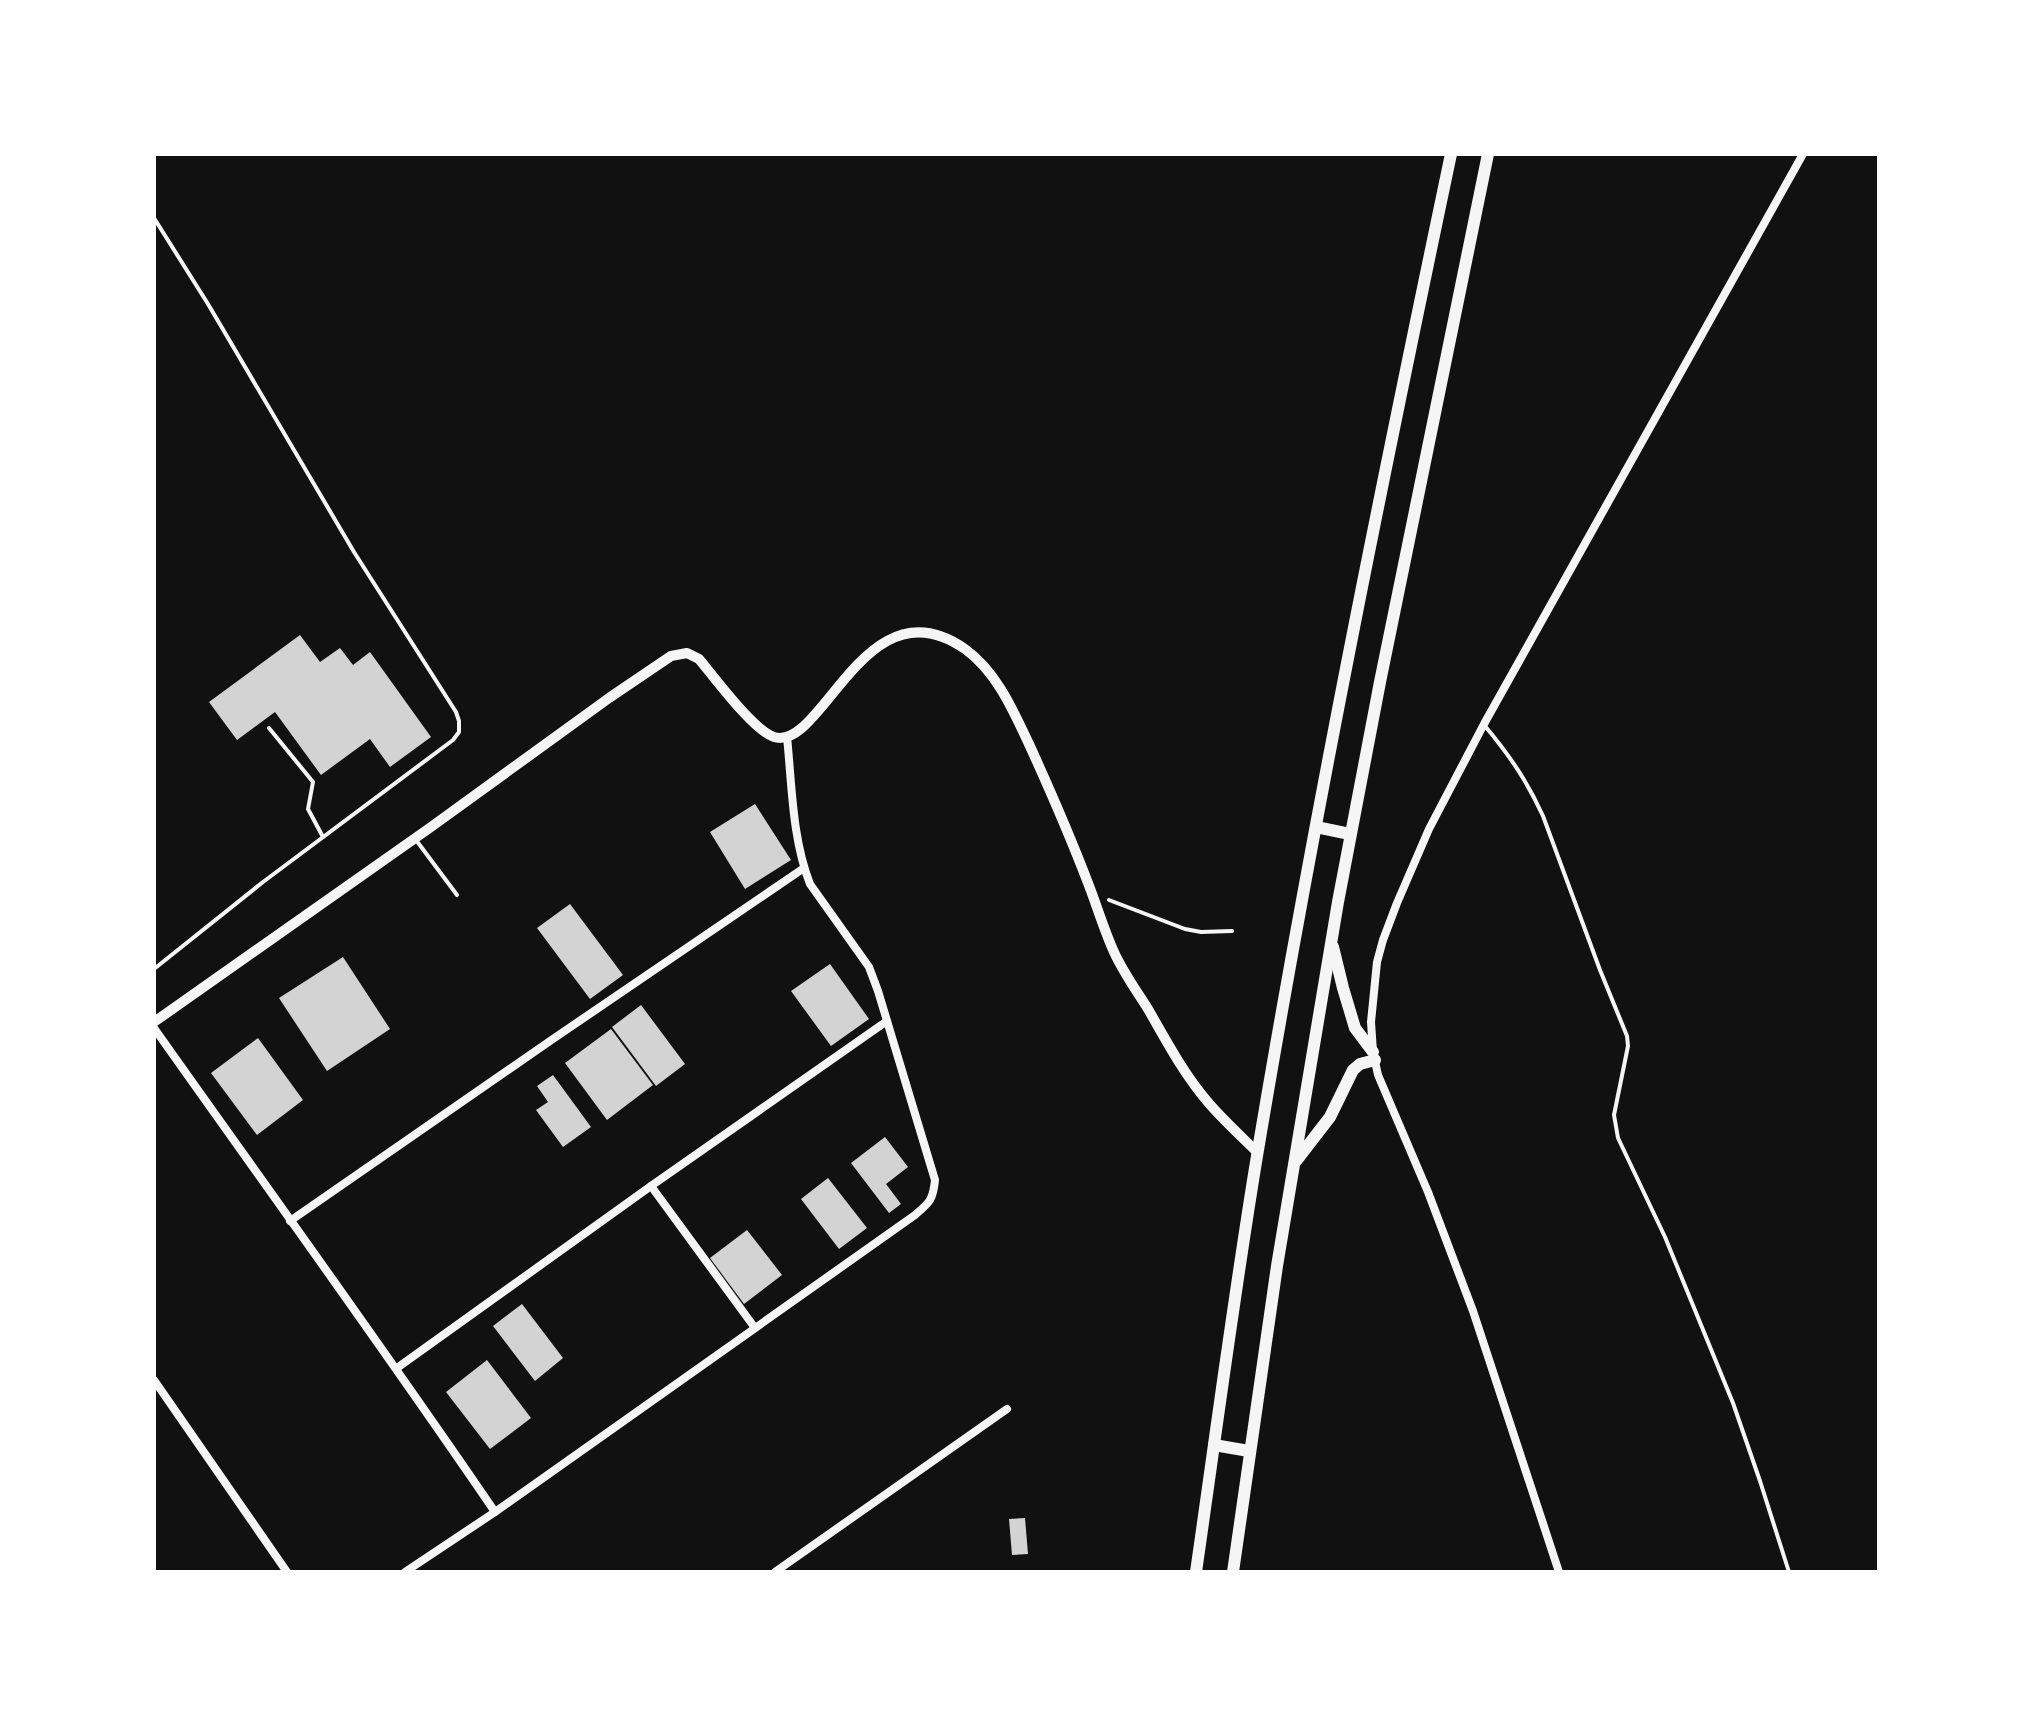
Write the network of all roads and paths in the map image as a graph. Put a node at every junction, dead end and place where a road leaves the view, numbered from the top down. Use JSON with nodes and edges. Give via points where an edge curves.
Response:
{"nodes":[{"id":1,"x":1451,"y":154,"type":"edge"},
{"id":2,"x":1488,"y":154,"type":"edge"},
{"id":3,"x":1803,"y":154,"type":"edge"},
{"id":4,"x":154,"y":218,"type":"edge"},
{"id":5,"x":1484,"y":724,"type":"junction"},
{"id":6,"x":269,"y":728,"type":"dead end"},
{"id":7,"x":787,"y":737,"type":"junction"},
{"id":8,"x":1316,"y":827,"type":"junction"},
{"id":9,"x":1350,"y":834,"type":"junction"},
{"id":10,"x":323,"y":837,"type":"junction"},
{"id":11,"x":415,"y":838,"type":"junction"},
{"id":12,"x":804,"y":868,"type":"junction"},
{"id":13,"x":1092,"y":893,"type":"junction"},
{"id":14,"x":457,"y":895,"type":"dead end"},
{"id":15,"x":1232,"y":931,"type":"dead end"},
{"id":16,"x":1331,"y":940,"type":"junction"},
{"id":17,"x":154,"y":969,"type":"edge"},
{"id":18,"x":887,"y":1021,"type":"junction"},
{"id":19,"x":154,"y":1025,"type":"edge"},
{"id":20,"x":1374,"y":1056,"type":"junction"},
{"id":21,"x":1258,"y":1153,"type":"junction"},
{"id":22,"x":1294,"y":1165,"type":"junction"},
{"id":23,"x":651,"y":1186,"type":"junction"},
{"id":24,"x":290,"y":1221,"type":"junction"},
{"id":25,"x":755,"y":1328,"type":"junction"},
{"id":26,"x":397,"y":1368,"type":"junction"},
{"id":27,"x":154,"y":1380,"type":"edge"},
{"id":28,"x":1007,"y":1409,"type":"dead end"},
{"id":29,"x":1214,"y":1445,"type":"junction"},
{"id":30,"x":1249,"y":1451,"type":"junction"},
{"id":31,"x":495,"y":1512,"type":"junction"},
{"id":32,"x":781,"y":1570,"type":"edge"},
{"id":33,"x":287,"y":1572,"type":"edge"},
{"id":34,"x":405,"y":1572,"type":"edge"},
{"id":35,"x":1196,"y":1572,"type":"edge"},
{"id":36,"x":1233,"y":1572,"type":"edge"},
{"id":37,"x":1559,"y":1572,"type":"edge"},
{"id":38,"x":1789,"y":1572,"type":"edge"}],
"edges":[{"from":1,"to":8,"type":"main road"},
{"from":2,"to":9,"type":"main road"},
{"from":3,"to":5,"type":"street"},
{"from":4,"to":10,"type":"lane","via":[[459,721],[453,740]]},
{"from":5,"to":20,"type":"street","via":[[1429,829],[1383,940],[1372,1001]]},
{"from":5,"to":38,"type":"lane","via":[[1533,793],[1627,1036],[1615,1129],[1733,1403]]},
{"from":6,"to":10,"type":"lane","via":[[313,782],[308,809]]},
{"from":7,"to":11,"type":"street","via":[[760,730],[699,659],[680,653]]},
{"from":7,"to":12,"type":"street"},
{"from":7,"to":13,"type":"street","via":[[883,642],[921,632],[950,641],[987,669],[1005,697]]},
{"from":8,"to":9,"type":"main road"},
{"from":8,"to":21,"type":"main road"},
{"from":9,"to":16,"type":"main road"},
{"from":10,"to":17,"type":"lane"},
{"from":11,"to":14,"type":"lane"},
{"from":11,"to":19,"type":"street"},
{"from":12,"to":18,"type":"street","via":[[869,967]]},
{"from":12,"to":24,"type":"street"},
{"from":13,"to":15,"type":"path","via":[[1185,929]]},
{"from":13,"to":21,"type":"street","via":[[1114,952],[1191,1081]]},
{"from":16,"to":20,"type":"main road","via":[[1351,1016]]},
{"from":16,"to":22,"type":"main road"},
{"from":18,"to":23,"type":"street"},
{"from":18,"to":25,"type":"street","via":[[935,1180],[933,1196],[915,1215]]},
{"from":19,"to":24,"type":"street"},
{"from":20,"to":22,"type":"main road","via":[[1353,1070],[1330,1117]]},
{"from":20,"to":37,"type":"street","via":[[1473,1311]]},
{"from":21,"to":29,"type":"main road"},
{"from":22,"to":30,"type":"main road"},
{"from":23,"to":25,"type":"street"},
{"from":23,"to":26,"type":"street"},
{"from":24,"to":26,"type":"street"},
{"from":25,"to":31,"type":"street"},
{"from":26,"to":31,"type":"street"},
{"from":27,"to":33,"type":"street"},
{"from":28,"to":32,"type":"street"},
{"from":29,"to":30,"type":"main road"},
{"from":29,"to":35,"type":"main road"},
{"from":30,"to":36,"type":"main road"},
{"from":31,"to":34,"type":"street"}]}
